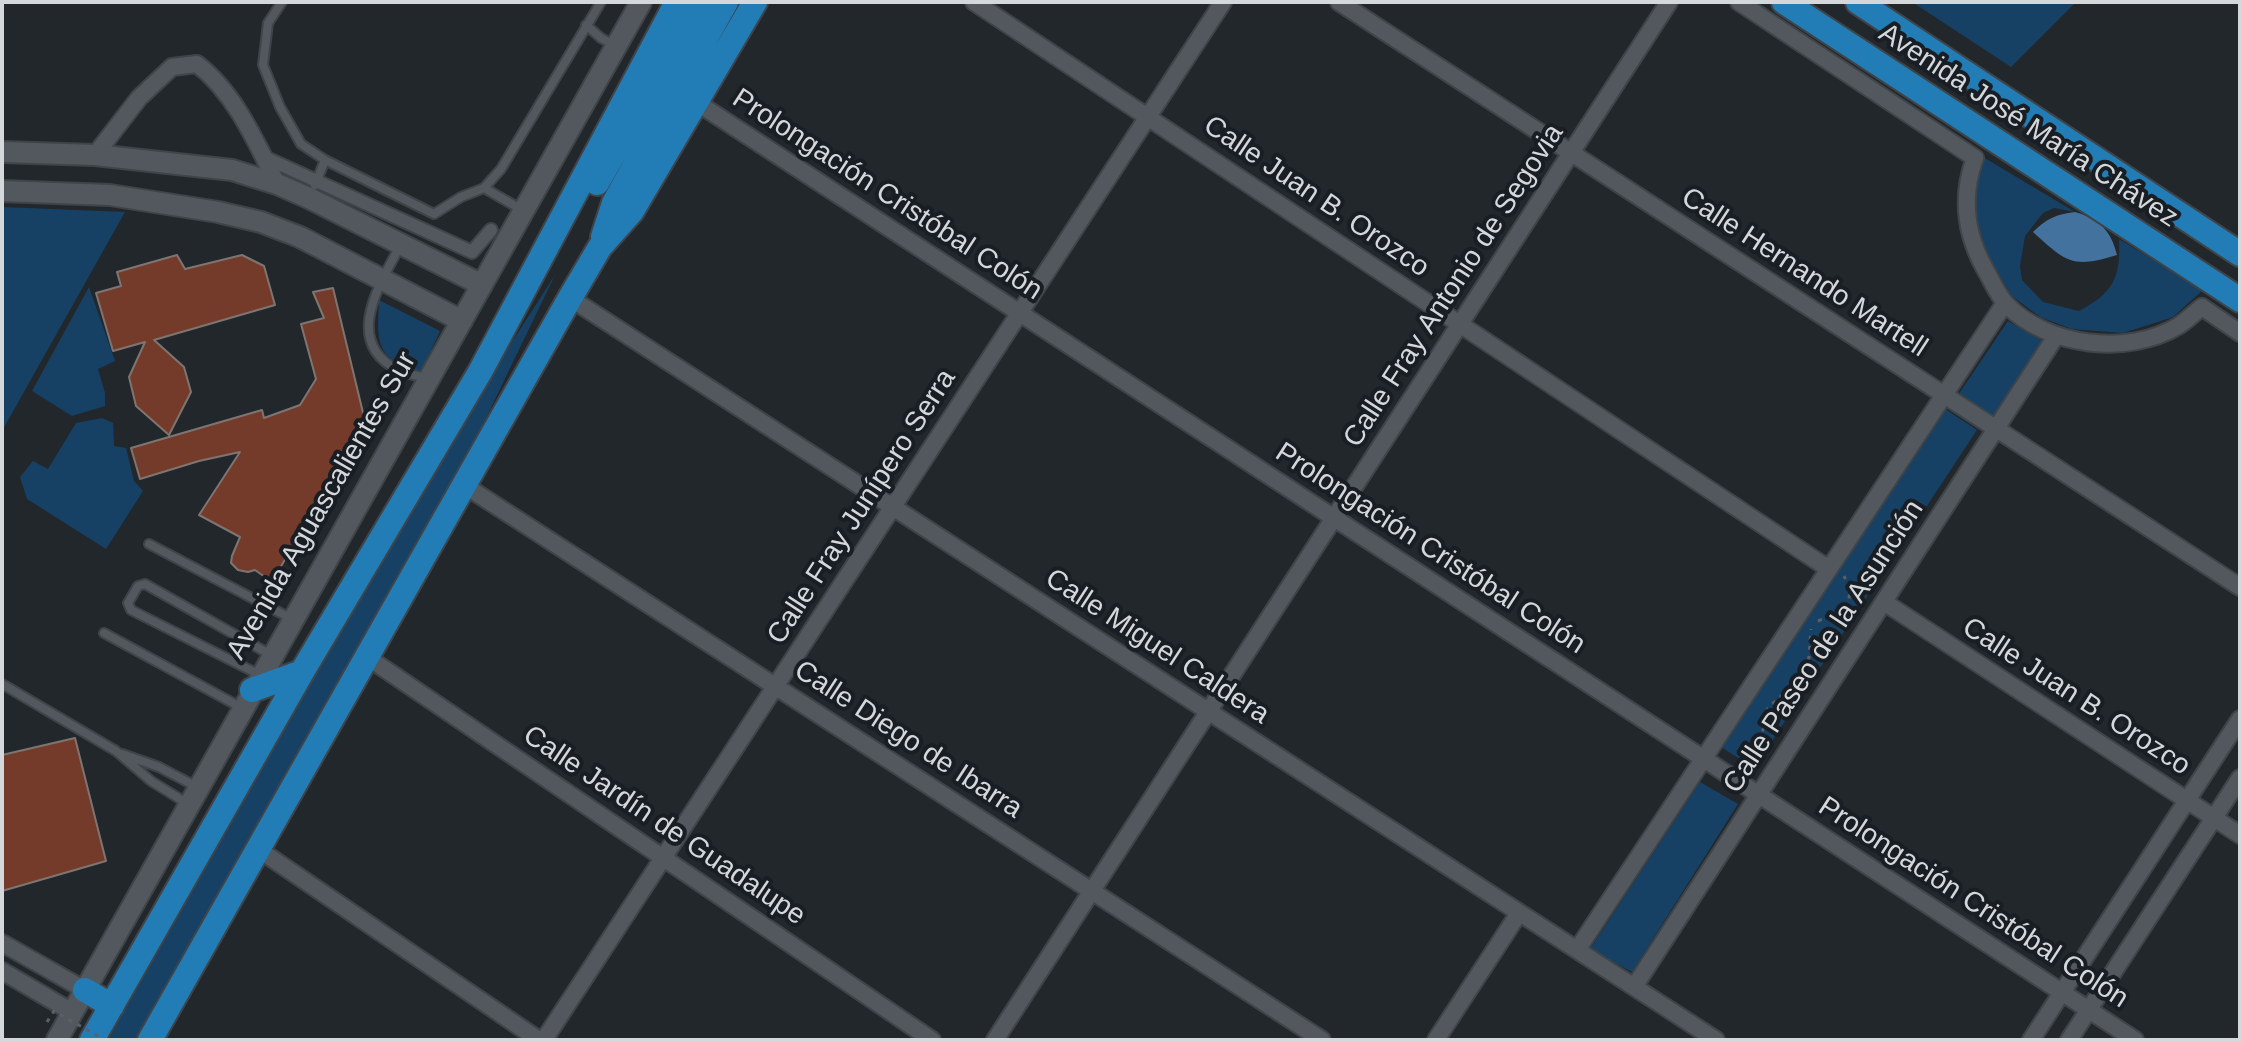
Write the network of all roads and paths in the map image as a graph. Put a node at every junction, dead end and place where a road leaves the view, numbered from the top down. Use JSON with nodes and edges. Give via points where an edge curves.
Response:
{"nodes":[{"id":1,"x":282,"y":2,"type":"edge"},
{"id":2,"x":601,"y":2,"type":"edge"},
{"id":3,"x":641,"y":2,"type":"edge"},
{"id":4,"x":663,"y":2,"type":"edge"},
{"id":5,"x":677,"y":2,"type":"edge"},
{"id":6,"x":702,"y":2,"type":"edge"},
{"id":7,"x":726,"y":2,"type":"edge"},
{"id":8,"x":755,"y":2,"type":"edge"},
{"id":9,"x":974,"y":2,"type":"edge"},
{"id":10,"x":1223,"y":2,"type":"edge"},
{"id":11,"x":1339,"y":2,"type":"edge"},
{"id":12,"x":1669,"y":2,"type":"edge"},
{"id":13,"x":1739,"y":2,"type":"edge"},
{"id":14,"x":1784,"y":2,"type":"edge"},
{"id":15,"x":1858,"y":2,"type":"edge"},
{"id":16,"x":586,"y":25,"type":"junction"},
{"id":17,"x":656,"y":41,"type":"junction"},
{"id":18,"x":617,"y":46,"type":"junction"},
{"id":19,"x":696,"y":102,"type":"junction"},
{"id":20,"x":1148,"y":117,"type":"junction"},
{"id":21,"x":2,"y":152,"type":"edge"},
{"id":22,"x":1571,"y":153,"type":"junction"},
{"id":23,"x":95,"y":155,"type":"junction"},
{"id":24,"x":264,"y":157,"type":"junction"},
{"id":25,"x":325,"y":160,"type":"junction"},
{"id":26,"x":277,"y":184,"type":"junction"},
{"id":27,"x":484,"y":188,"type":"junction"},
{"id":28,"x":313,"y":189,"type":"junction"},
{"id":29,"x":2,"y":191,"type":"edge"},
{"id":30,"x":525,"y":211,"type":"junction"},
{"id":31,"x":491,"y":230,"type":"dead end"},
{"id":32,"x":402,"y":244,"type":"junction"},
{"id":33,"x":600,"y":247,"type":"junction"},
{"id":34,"x":2240,"y":254,"type":"edge"},
{"id":35,"x":382,"y":279,"type":"junction"},
{"id":36,"x":482,"y":285,"type":"junction"},
{"id":37,"x":570,"y":298,"type":"junction"},
{"id":38,"x":2240,"y":300,"type":"edge"},
{"id":39,"x":2005,"y":303,"type":"junction"},
{"id":40,"x":1020,"y":313,"type":"junction"},
{"id":41,"x":462,"y":321,"type":"junction"},
{"id":42,"x":1460,"y":324,"type":"junction"},
{"id":43,"x":2240,"y":333,"type":"edge"},
{"id":44,"x":2056,"y":336,"type":"junction"},
{"id":45,"x":480,"y":372,"type":"junction"},
{"id":46,"x":429,"y":378,"type":"junction"},
{"id":47,"x":1944,"y":395,"type":"junction"},
{"id":48,"x":1996,"y":429,"type":"junction"},
{"id":49,"x":464,"y":485,"type":"junction"},
{"id":50,"x":893,"y":507,"type":"junction"},
{"id":51,"x":1334,"y":518,"type":"junction"},
{"id":52,"x":149,"y":544,"type":"dead end"},
{"id":53,"x":1829,"y":569,"type":"junction"},
{"id":54,"x":2240,"y":587,"type":"edge"},
{"id":55,"x":1884,"y":602,"type":"junction"},
{"id":56,"x":292,"y":619,"type":"junction"},
{"id":57,"x":104,"y":633,"type":"dead end"},
{"id":58,"x":272,"y":655,"type":"junction"},
{"id":59,"x":367,"y":657,"type":"junction"},
{"id":60,"x":302,"y":672,"type":"junction"},
{"id":61,"x":2,"y":684,"type":"edge"},
{"id":62,"x":776,"y":686,"type":"junction"},
{"id":63,"x":252,"y":691,"type":"junction"},
{"id":64,"x":1208,"y":711,"type":"junction"},
{"id":65,"x":2240,"y":719,"type":"edge"},
{"id":66,"x":116,"y":751,"type":"junction"},
{"id":67,"x":1703,"y":759,"type":"junction"},
{"id":68,"x":1728,"y":775,"type":"junction"},
{"id":69,"x":2240,"y":778,"type":"edge"},
{"id":70,"x":1759,"y":795,"type":"junction"},
{"id":71,"x":193,"y":796,"type":"junction"},
{"id":72,"x":2187,"y":800,"type":"junction"},
{"id":73,"x":2214,"y":818,"type":"junction"},
{"id":74,"x":2240,"y":835,"type":"edge"},
{"id":75,"x":258,"y":849,"type":"junction"},
{"id":76,"x":664,"y":857,"type":"junction"},
{"id":77,"x":1092,"y":891,"type":"junction"},
{"id":78,"x":1519,"y":913,"type":"junction"},
{"id":79,"x":2,"y":943,"type":"edge"},
{"id":80,"x":1577,"y":950,"type":"junction"},
{"id":81,"x":2,"y":971,"type":"edge"},
{"id":82,"x":1634,"y":987,"type":"junction"},
{"id":83,"x":85,"y":990,"type":"junction"},
{"id":84,"x":2062,"y":992,"type":"junction"},
{"id":85,"x":112,"y":1006,"type":"junction"},
{"id":86,"x":2089,"y":1010,"type":"junction"},
{"id":87,"x":72,"y":1012,"type":"junction"},
{"id":88,"x":52,"y":1031,"type":"edge"},
{"id":89,"x":1694,"y":1034,"type":"edge"},
{"id":90,"x":92,"y":1040,"type":"edge"},
{"id":91,"x":105,"y":1040,"type":"edge"},
{"id":92,"x":151,"y":1040,"type":"edge"},
{"id":93,"x":542,"y":1040,"type":"edge"},
{"id":94,"x":932,"y":1040,"type":"edge"},
{"id":95,"x":995,"y":1040,"type":"edge"},
{"id":96,"x":1322,"y":1040,"type":"edge"},
{"id":97,"x":1436,"y":1040,"type":"edge"},
{"id":98,"x":1716,"y":1040,"type":"edge"},
{"id":99,"x":2031,"y":1040,"type":"edge"},
{"id":100,"x":2069,"y":1040,"type":"edge"},
{"id":101,"x":2135,"y":1040,"type":"edge"}],
"edges":[{"from":1,"to":25,"type":"lane","via":[[268,23],[263,65],[301,144]]},
{"from":2,"to":16,"type":"lane"},
{"from":3,"to":18,"type":"street","name":"Avenida Aguascalientes Sur"},
{"from":4,"to":17,"type":"main road"},
{"from":5,"to":17,"type":"main road"},
{"from":6,"to":45,"type":"main road"},
{"from":7,"to":33,"type":"main road","via":[[614,203]]},
{"from":8,"to":19,"type":"main road"},
{"from":9,"to":20,"type":"street","name":"Calle Juan B. Orozco"},
{"from":10,"to":20,"type":"street","name":"Calle Fray Junípero Serra"},
{"from":11,"to":22,"type":"street","name":"Calle Hernando Martell"},
{"from":12,"to":22,"type":"street","name":"Calle Fray Antonio de Segovia"},
{"from":13,"to":39,"type":"street","name":"Avenida José María Chávez","via":[[1975,158],[1966,218],[1978,256]]},
{"from":14,"to":38,"type":"main road","name":"Avenida José María Chávez"},
{"from":15,"to":34,"type":"main road","name":"Avenida José María Chávez"},
{"from":16,"to":18,"type":"lane"},
{"from":16,"to":27,"type":"lane","via":[[501,169]]},
{"from":17,"to":45,"type":"main road"},
{"from":18,"to":30,"type":"street","name":"Avenida Aguascalientes Sur"},
{"from":19,"to":33,"type":"main road","via":[[632,211]]},
{"from":19,"to":40,"type":"street","name":"Prolongación Cristóbal Colón"},
{"from":20,"to":40,"type":"street","name":"Calle Fray Junípero Serra"},
{"from":20,"to":42,"type":"street","name":"Calle Juan B. Orozco"},
{"from":21,"to":23,"type":"street"},
{"from":22,"to":42,"type":"street","name":"Calle Fray Antonio de Segovia"},
{"from":22,"to":47,"type":"street","name":"Calle Hernando Martell"},
{"from":23,"to":24,"type":"street","via":[[139,98],[172,67],[197,64],[233,102]]},
{"from":23,"to":26,"type":"street","via":[[232,170]]},
{"from":24,"to":26,"type":"street"},
{"from":24,"to":28,"type":"street"},
{"from":25,"to":27,"type":"lane","via":[[434,214]]},
{"from":25,"to":28,"type":"lane"},
{"from":26,"to":28,"type":"street"},
{"from":27,"to":30,"type":"lane"},
{"from":28,"to":31,"type":"street","via":[[472,252]]},
{"from":28,"to":32,"type":"street"},
{"from":29,"to":35,"type":"street","via":[[110,195],[218,212],[300,237]]},
{"from":30,"to":36,"type":"street","name":"Avenida Aguascalientes Sur"},
{"from":32,"to":35,"type":"lane"},
{"from":32,"to":36,"type":"street"},
{"from":33,"to":37,"type":"main road"},
{"from":35,"to":41,"type":"street"},
{"from":35,"to":46,"type":"lane","via":[[370,305],[369,329],[377,353],[399,370]]},
{"from":36,"to":41,"type":"street","name":"Avenida Aguascalientes Sur"},
{"from":37,"to":49,"type":"main road"},
{"from":37,"to":50,"type":"street","name":"Calle Miguel Caldera"},
{"from":39,"to":44,"type":"street","name":"Avenida José María Chávez","via":[[2026,322]]},
{"from":39,"to":47,"type":"street","name":"Calle Paseo de la Asunción"},
{"from":40,"to":50,"type":"street","name":"Calle Fray Junípero Serra"},
{"from":40,"to":51,"type":"street","name":"Prolongación Cristóbal Colón"},
{"from":41,"to":46,"type":"street","name":"Avenida Aguascalientes Sur"},
{"from":42,"to":51,"type":"street","name":"Calle Fray Antonio de Segovia"},
{"from":42,"to":53,"type":"street","name":"Calle Juan B. Orozco"},
{"from":43,"to":44,"type":"street","name":"Avenida José María Chávez","via":[[2202,307],[2178,326],[2127,343]]},
{"from":44,"to":48,"type":"street","name":"Calle Paseo de la Asunción"},
{"from":45,"to":60,"type":"main road"},
{"from":46,"to":56,"type":"street","name":"Avenida Aguascalientes Sur"},
{"from":47,"to":48,"type":"street","name":"Calle Hernando Martell"},
{"from":47,"to":53,"type":"street","name":"Calle Paseo de la Asunción"},
{"from":48,"to":54,"type":"street","name":"Calle Hernando Martell"},
{"from":48,"to":55,"type":"street","name":"Calle Paseo de la Asunción"},
{"from":49,"to":59,"type":"main road"},
{"from":49,"to":62,"type":"street","name":"Calle Diego de Ibarra"},
{"from":50,"to":62,"type":"street","name":"Calle Fray Junípero Serra"},
{"from":50,"to":64,"type":"street","name":"Calle Miguel Caldera"},
{"from":51,"to":64,"type":"street","name":"Calle Fray Antonio de Segovia"},
{"from":51,"to":67,"type":"street","name":"Prolongación Cristóbal Colón"},
{"from":52,"to":56,"type":"lane"},
{"from":53,"to":67,"type":"street","name":"Calle Paseo de la Asunción"},
{"from":53,"to":68,"type":"path","via":[[1845,577],[1849,600],[1840,612],[1812,626],[1802,680],[1768,708],[1763,730]]},
{"from":55,"to":70,"type":"street","name":"Calle Paseo de la Asunción"},
{"from":55,"to":72,"type":"street","name":"Calle Juan B. Orozco"},
{"from":56,"to":58,"type":"street","name":"Avenida Aguascalientes Sur"},
{"from":57,"to":63,"type":"lane"},
{"from":58,"to":63,"type":"street","name":"Avenida Aguascalientes Sur"},
{"from":58,"to":63,"type":"lane","via":[[145,584],[128,603]]},
{"from":59,"to":75,"type":"main road"},
{"from":59,"to":76,"type":"street","name":"Calle Jardín de Guadalupe"},
{"from":60,"to":63,"type":"main road"},
{"from":60,"to":85,"type":"main road"},
{"from":61,"to":66,"type":"lane"},
{"from":62,"to":76,"type":"street","name":"Calle Fray Junípero Serra"},
{"from":62,"to":77,"type":"street","name":"Calle Diego de Ibarra"},
{"from":63,"to":71,"type":"street","name":"Avenida Aguascalientes Sur"},
{"from":64,"to":77,"type":"street","name":"Calle Fray Antonio de Segovia"},
{"from":64,"to":78,"type":"street","name":"Calle Miguel Caldera"},
{"from":65,"to":72,"type":"street"},
{"from":66,"to":71,"type":"lane","via":[[159,767]]},
{"from":66,"to":71,"type":"lane","via":[[151,781]]},
{"from":67,"to":68,"type":"street","name":"Prolongación Cristóbal Colón"},
{"from":67,"to":80,"type":"street","name":"Calle Paseo de la Asunción"},
{"from":68,"to":70,"type":"street","name":"Prolongación Cristóbal Colón"},
{"from":69,"to":73,"type":"street"},
{"from":70,"to":82,"type":"street","name":"Calle Paseo de la Asunción"},
{"from":70,"to":84,"type":"street","name":"Prolongación Cristóbal Colón"},
{"from":71,"to":83,"type":"street","name":"Avenida Aguascalientes Sur"},
{"from":72,"to":73,"type":"street","name":"Calle Juan B. Orozco"},
{"from":72,"to":84,"type":"street"},
{"from":73,"to":74,"type":"street","name":"Calle Juan B. Orozco"},
{"from":73,"to":86,"type":"street"},
{"from":75,"to":92,"type":"main road"},
{"from":75,"to":93,"type":"street"},
{"from":76,"to":93,"type":"street","name":"Calle Fray Junípero Serra"},
{"from":76,"to":94,"type":"street","name":"Calle Jardín de Guadalupe"},
{"from":77,"to":95,"type":"street","name":"Calle Fray Antonio de Segovia"},
{"from":77,"to":96,"type":"street","name":"Calle Diego de Ibarra"},
{"from":78,"to":80,"type":"street","name":"Calle Miguel Caldera"},
{"from":78,"to":97,"type":"street"},
{"from":79,"to":83,"type":"street"},
{"from":80,"to":82,"type":"street","name":"Calle Miguel Caldera"},
{"from":81,"to":87,"type":"street"},
{"from":82,"to":89,"type":"street","name":"Calle Miguel Caldera"},
{"from":83,"to":85,"type":"main road"},
{"from":83,"to":87,"type":"street","name":"Avenida Aguascalientes Sur"},
{"from":84,"to":86,"type":"street","name":"Prolongación Cristóbal Colón"},
{"from":84,"to":99,"type":"street"},
{"from":85,"to":90,"type":"main road"},
{"from":86,"to":100,"type":"street"},
{"from":86,"to":101,"type":"street","name":"Prolongación Cristóbal Colón"},
{"from":87,"to":88,"type":"street","name":"Avenida Aguascalientes Sur"},
{"from":88,"to":91,"type":"path","bridge":true,"via":[[54,1011]]},
{"from":89,"to":98,"type":"street","name":"Calle Miguel Caldera"}]}
